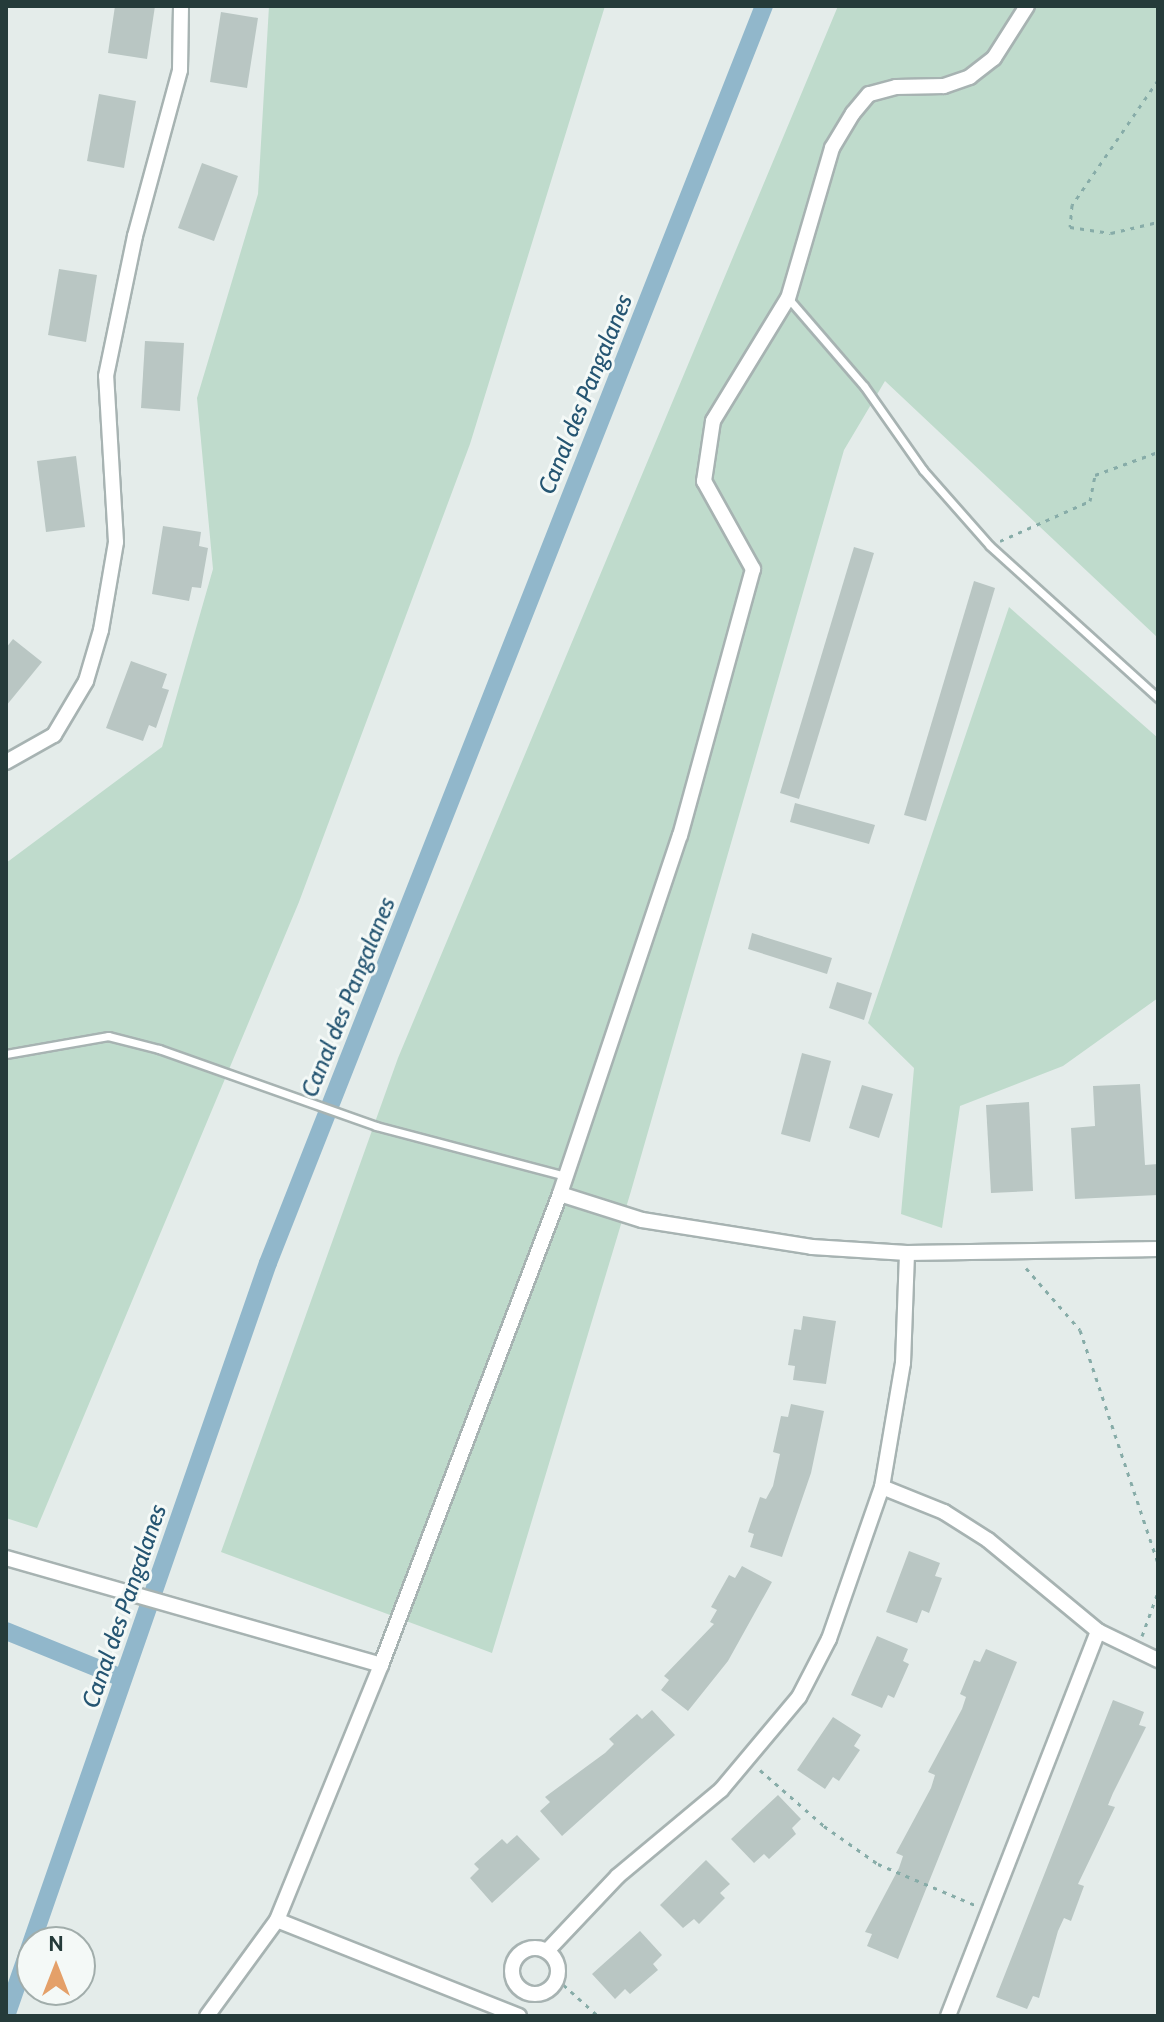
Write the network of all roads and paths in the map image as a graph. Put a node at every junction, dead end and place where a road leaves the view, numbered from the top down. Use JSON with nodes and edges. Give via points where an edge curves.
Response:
{"nodes":[{"id":1,"x":181,"y":6,"type":"edge"},
{"id":2,"x":1027,"y":6,"type":"edge"},
{"id":3,"x":1158,"y":80,"type":"edge"},
{"id":4,"x":1158,"y":222,"type":"edge"},
{"id":5,"x":788,"y":298,"type":"junction"},
{"id":6,"x":1158,"y":452,"type":"edge"},
{"id":7,"x":990,"y":546,"type":"junction"},
{"id":8,"x":1158,"y":698,"type":"edge"},
{"id":9,"x":6,"y":762,"type":"edge"},
{"id":10,"x":6,"y":1054,"type":"edge"},
{"id":11,"x":565,"y":1176,"type":"junction"},
{"id":12,"x":560,"y":1194,"type":"junction"},
{"id":13,"x":1158,"y":1249,"type":"edge"},
{"id":14,"x":907,"y":1253,"type":"junction"},
{"id":15,"x":1010,"y":1253,"type":"junction"},
{"id":16,"x":882,"y":1487,"type":"junction"},
{"id":17,"x":6,"y":1558,"type":"edge"},
{"id":18,"x":1158,"y":1563,"type":"edge"},
{"id":19,"x":1158,"y":1592,"type":"edge"},
{"id":20,"x":1098,"y":1631,"type":"junction"},
{"id":21,"x":1135,"y":1650,"type":"junction"},
{"id":22,"x":1158,"y":1660,"type":"edge"},
{"id":23,"x":381,"y":1665,"type":"junction"},
{"id":24,"x":748,"y":1759,"type":"junction"},
{"id":25,"x":989,"y":1911,"type":"junction"},
{"id":26,"x":277,"y":1920,"type":"junction"},
{"id":27,"x":547,"y":1951,"type":"junction"},
{"id":28,"x":556,"y":1978,"type":"junction"},
{"id":29,"x":207,"y":2016,"type":"edge"},
{"id":30,"x":519,"y":2016,"type":"edge"},
{"id":31,"x":598,"y":2016,"type":"edge"},
{"id":32,"x":948,"y":2016,"type":"edge"}],
"edges":[{"from":1,"to":9,"type":"street","via":[[180,70],[106,376],[116,542],[101,630],[86,681],[54,735]]},
{"from":2,"to":5,"type":"street","via":[[994,58],[970,77],[944,86],[896,87],[869,94],[853,113],[832,148]]},
{"from":3,"to":4,"type":"path","via":[[1072,205],[1070,227],[1111,233]]},
{"from":5,"to":7,"type":"lane"},
{"from":5,"to":11,"type":"street","via":[[713,421],[704,481],[753,569],[680,835]]},
{"from":6,"to":7,"type":"path","via":[[1095,475],[1090,501]]},
{"from":7,"to":8,"type":"lane"},
{"from":10,"to":11,"type":"lane","via":[[108,1036],[376,1126]]},
{"from":11,"to":12,"type":"street"},
{"from":12,"to":14,"type":"street","via":[[642,1220],[731,1236]]},
{"from":12,"to":23,"type":"street"},
{"from":13,"to":15,"type":"street"},
{"from":14,"to":15,"type":"street"},
{"from":14,"to":16,"type":"street","via":[[903,1363]]},
{"from":15,"to":18,"type":"path","via":[[1080,1330]]},
{"from":16,"to":20,"type":"street","via":[[944,1512],[988,1540]]},
{"from":16,"to":24,"type":"street","via":[[829,1639],[799,1697]]},
{"from":17,"to":23,"type":"street"},
{"from":19,"to":21,"type":"path"},
{"from":20,"to":21,"type":"street"},
{"from":20,"to":25,"type":"street"},
{"from":21,"to":22,"type":"street"},
{"from":23,"to":26,"type":"street"},
{"from":24,"to":25,"type":"path","via":[[824,1826],[878,1864]]},
{"from":24,"to":27,"type":"street","via":[[721,1790],[618,1876]]},
{"from":25,"to":32,"type":"street"},
{"from":26,"to":29,"type":"street"},
{"from":26,"to":30,"type":"street"},
{"from":27,"to":28,"type":"street","via":[[556,1963]]},
{"from":27,"to":28,"type":"street","via":[[533,1948],[519,1954],[512,1967],[514,1982],[526,1992],[541,1993]]},
{"from":28,"to":31,"type":"path"}]}
